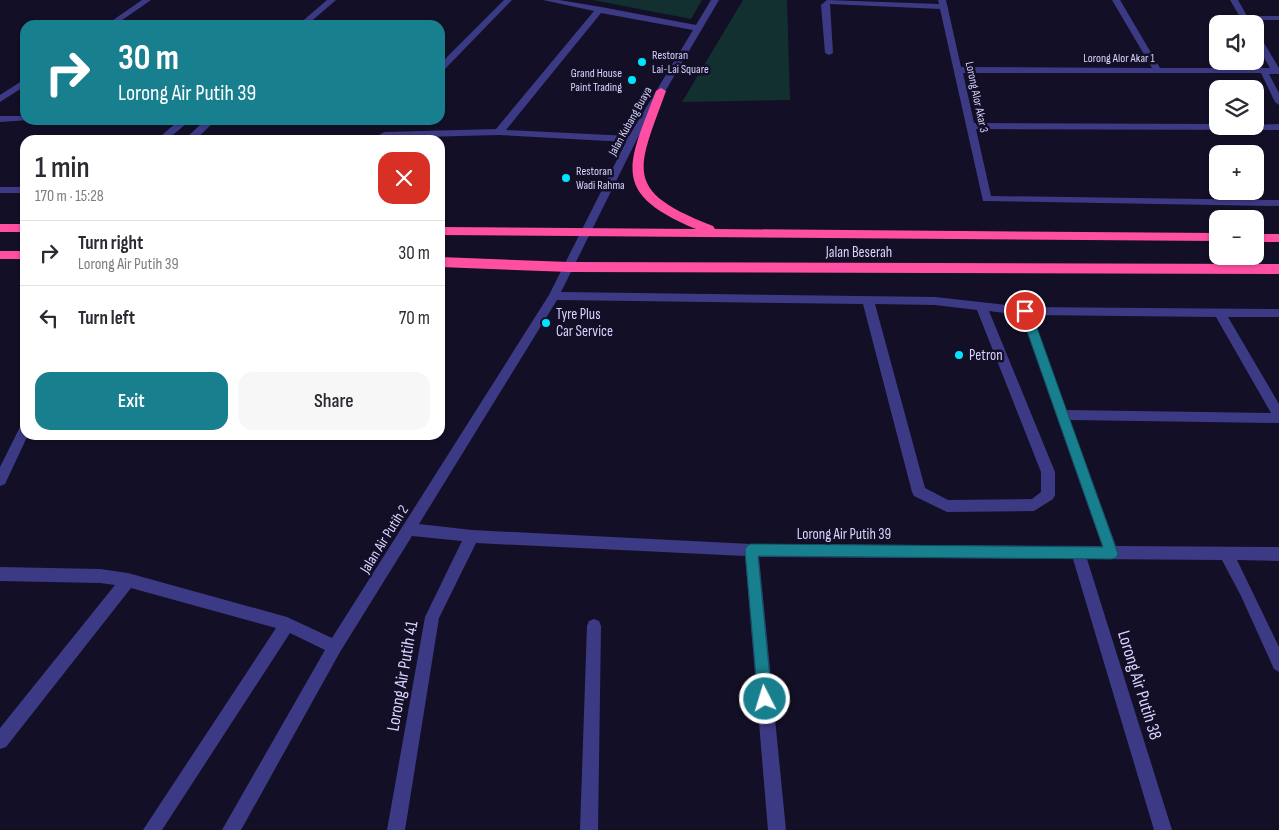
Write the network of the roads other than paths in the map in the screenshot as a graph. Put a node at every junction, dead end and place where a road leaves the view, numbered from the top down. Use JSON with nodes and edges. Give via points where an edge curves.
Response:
{"nodes":[{"id":1,"x":146,"y":0,"type":"edge"},
{"id":2,"x":330,"y":0,"type":"edge"},
{"id":3,"x":508,"y":0,"type":"edge"},
{"id":4,"x":547,"y":0,"type":"edge"},
{"id":5,"x":715,"y":0,"type":"edge"},
{"id":6,"x":1116,"y":0,"type":"edge"},
{"id":7,"x":1234,"y":0,"type":"edge"},
{"id":8,"x":943,"y":3,"type":"edge"},
{"id":9,"x":601,"y":9,"type":"junction"},
{"id":10,"x":1243,"y":15,"type":"edge"},
{"id":11,"x":1279,"y":18,"type":"edge"},
{"id":12,"x":1264,"y":19,"type":"edge"},
{"id":13,"x":117,"y":20,"type":"edge"},
{"id":14,"x":308,"y":20,"type":"edge"},
{"id":15,"x":697,"y":28,"type":"junction"},
{"id":16,"x":1264,"y":49,"type":"edge"},
{"id":17,"x":829,"y":53,"type":"dead end"},
{"id":18,"x":445,"y":64,"type":"edge"},
{"id":19,"x":958,"y":70,"type":"junction"},
{"id":20,"x":1157,"y":70,"type":"junction"},
{"id":21,"x":1264,"y":71,"type":"junction"},
{"id":22,"x":1278,"y":71,"type":"edge"},
{"id":23,"x":20,"y":85,"type":"edge"},
{"id":24,"x":661,"y":91,"type":"junction"},
{"id":25,"x":0,"y":99,"type":"edge"},
{"id":26,"x":1279,"y":102,"type":"edge"},
{"id":27,"x":0,"y":118,"type":"edge"},
{"id":28,"x":20,"y":119,"type":"edge"},
{"id":29,"x":178,"y":125,"type":"edge"},
{"id":30,"x":207,"y":125,"type":"edge"},
{"id":31,"x":970,"y":126,"type":"junction"},
{"id":32,"x":1279,"y":127,"type":"edge"},
{"id":33,"x":499,"y":132,"type":"junction"},
{"id":34,"x":167,"y":135,"type":"edge"},
{"id":35,"x":196,"y":135,"type":"edge"},
{"id":36,"x":441,"y":135,"type":"edge"},
{"id":37,"x":632,"y":139,"type":"junction"},
{"id":38,"x":0,"y":190,"type":"edge"},
{"id":39,"x":20,"y":190,"type":"edge"},
{"id":40,"x":1279,"y":204,"type":"edge"},
{"id":41,"x":0,"y":228,"type":"edge"},
{"id":42,"x":20,"y":228,"type":"edge"},
{"id":43,"x":445,"y":231,"type":"edge"},
{"id":44,"x":586,"y":231,"type":"junction"},
{"id":45,"x":716,"y":232,"type":"junction"},
{"id":46,"x":1209,"y":237,"type":"edge"},
{"id":47,"x":1264,"y":238,"type":"edge"},
{"id":48,"x":1279,"y":238,"type":"edge"},
{"id":49,"x":0,"y":254,"type":"edge"},
{"id":50,"x":20,"y":256,"type":"edge"},
{"id":51,"x":445,"y":262,"type":"edge"},
{"id":52,"x":569,"y":267,"type":"junction"},
{"id":53,"x":1279,"y":269,"type":"edge"},
{"id":54,"x":554,"y":296,"type":"junction"},
{"id":55,"x":868,"y":300,"type":"junction"},
{"id":56,"x":981,"y":306,"type":"junction"},
{"id":57,"x":1025,"y":311,"type":"junction"},
{"id":58,"x":1219,"y":312,"type":"junction"},
{"id":59,"x":1279,"y":313,"type":"edge"},
{"id":60,"x":1062,"y":415,"type":"junction"},
{"id":61,"x":1279,"y":417,"type":"edge"},
{"id":62,"x":20,"y":439,"type":"edge"},
{"id":63,"x":0,"y":480,"type":"edge"},
{"id":64,"x":409,"y":529,"type":"junction"},
{"id":65,"x":472,"y":536,"type":"junction"},
{"id":66,"x":751,"y":550,"type":"junction"},
{"id":67,"x":1078,"y":553,"type":"junction"},
{"id":68,"x":1111,"y":554,"type":"junction"},
{"id":69,"x":1226,"y":554,"type":"junction"},
{"id":70,"x":1279,"y":554,"type":"edge"},
{"id":71,"x":0,"y":574,"type":"edge"},
{"id":72,"x":128,"y":580,"type":"junction"},
{"id":73,"x":287,"y":624,"type":"junction"},
{"id":74,"x":594,"y":626,"type":"dead end"},
{"id":75,"x":335,"y":647,"type":"junction"},
{"id":76,"x":1279,"y":664,"type":"edge"},
{"id":77,"x":0,"y":741,"type":"edge"},
{"id":78,"x":152,"y":830,"type":"edge"},
{"id":79,"x":231,"y":830,"type":"edge"},
{"id":80,"x":396,"y":830,"type":"edge"},
{"id":81,"x":589,"y":830,"type":"edge"},
{"id":82,"x":777,"y":830,"type":"edge"},
{"id":83,"x":1164,"y":830,"type":"edge"}],
"edges":[{"from":1,"to":13,"type":"street"},
{"from":2,"to":14,"type":"street"},
{"from":3,"to":18,"type":"street"},
{"from":4,"to":9,"type":"street"},
{"from":5,"to":15,"type":"street","name":"Jalan Kubang Buaya"},
{"from":6,"to":20,"type":"street"},
{"from":7,"to":10,"type":"street"},
{"from":8,"to":17,"type":"street","via":[[828,2],[825,4]]},
{"from":8,"to":19,"type":"street","name":"Lorong Alor Akar 3"},
{"from":9,"to":15,"type":"street"},
{"from":9,"to":33,"type":"street"},
{"from":11,"to":12,"type":"street"},
{"from":15,"to":24,"type":"street","name":"Jalan Kubang Buaya"},
{"from":16,"to":22,"type":"street"},
{"from":19,"to":20,"type":"street","name":"Lorong Alor Akar 1"},
{"from":19,"to":31,"type":"street","name":"Lorong Alor Akar 3"},
{"from":20,"to":21,"type":"street","name":"Lorong Alor Akar 1"},
{"from":21,"to":22,"type":"street","name":"Lorong Alor Akar 1"},
{"from":21,"to":26,"type":"street"},
{"from":23,"to":25,"type":"street"},
{"from":24,"to":37,"type":"street","name":"Jalan Kubang Buaya"},
{"from":24,"to":45,"type":"highway","via":[[638,158],[637,173],[642,188],[655,202],[684,220]]},
{"from":27,"to":28,"type":"street"},
{"from":29,"to":34,"type":"street"},
{"from":30,"to":35,"type":"street"},
{"from":31,"to":32,"type":"street"},
{"from":31,"to":40,"type":"street","name":"Lorong Alor Akar 3","via":[[987,199]]},
{"from":33,"to":36,"type":"street"},
{"from":33,"to":37,"type":"street"},
{"from":37,"to":44,"type":"street","name":"Jalan Kubang Buaya"},
{"from":38,"to":39,"type":"street"},
{"from":41,"to":42,"type":"highway"},
{"from":43,"to":44,"type":"highway","name":"Jalan Beserah"},
{"from":44,"to":45,"type":"highway","name":"Jalan Beserah"},
{"from":44,"to":52,"type":"street","name":"Jalan Kubang Buaya"},
{"from":45,"to":46,"type":"highway","name":"Jalan Beserah"},
{"from":47,"to":48,"type":"highway"},
{"from":49,"to":50,"type":"highway"},
{"from":51,"to":52,"type":"highway","name":"Jalan Beserah"},
{"from":52,"to":53,"type":"highway","name":"Jalan Beserah"},
{"from":52,"to":54,"type":"street","name":"Jalan Air Putih 2"},
{"from":54,"to":55,"type":"street"},
{"from":54,"to":64,"type":"street","name":"Jalan Air Putih 2"},
{"from":55,"to":56,"type":"street","via":[[935,301]]},
{"from":55,"to":56,"type":"street","via":[[919,492],[947,506],[1034,505],[1048,495],[1048,472]]},
{"from":56,"to":57,"type":"street"},
{"from":57,"to":58,"type":"street"},
{"from":57,"to":60,"type":"street"},
{"from":58,"to":59,"type":"street"},
{"from":58,"to":61,"type":"street"},
{"from":60,"to":61,"type":"street"},
{"from":60,"to":68,"type":"street"},
{"from":62,"to":63,"type":"street"},
{"from":64,"to":65,"type":"street","name":"Lorong Air Putih 39"},
{"from":64,"to":75,"type":"street","name":"Jalan Air Putih 2"},
{"from":65,"to":66,"type":"street","name":"Lorong Air Putih 39"},
{"from":65,"to":80,"type":"street","name":"Lorong Air Putih 41","via":[[432,616]]},
{"from":66,"to":67,"type":"street","name":"Lorong Air Putih 39"},
{"from":66,"to":82,"type":"street"},
{"from":67,"to":68,"type":"street","name":"Lorong Air Putih 39"},
{"from":67,"to":83,"type":"street","name":"Lorong Air Putih 38"},
{"from":68,"to":69,"type":"street","name":"Lorong Air Putih 39"},
{"from":69,"to":70,"type":"street","name":"Lorong Air Putih 39"},
{"from":69,"to":76,"type":"street"},
{"from":71,"to":72,"type":"street","via":[[100,576]]},
{"from":72,"to":73,"type":"street"},
{"from":72,"to":77,"type":"street"},
{"from":73,"to":75,"type":"street"},
{"from":73,"to":78,"type":"street"},
{"from":74,"to":81,"type":"street"},
{"from":75,"to":79,"type":"street","name":"Jalan Air Putih 2"}]}
